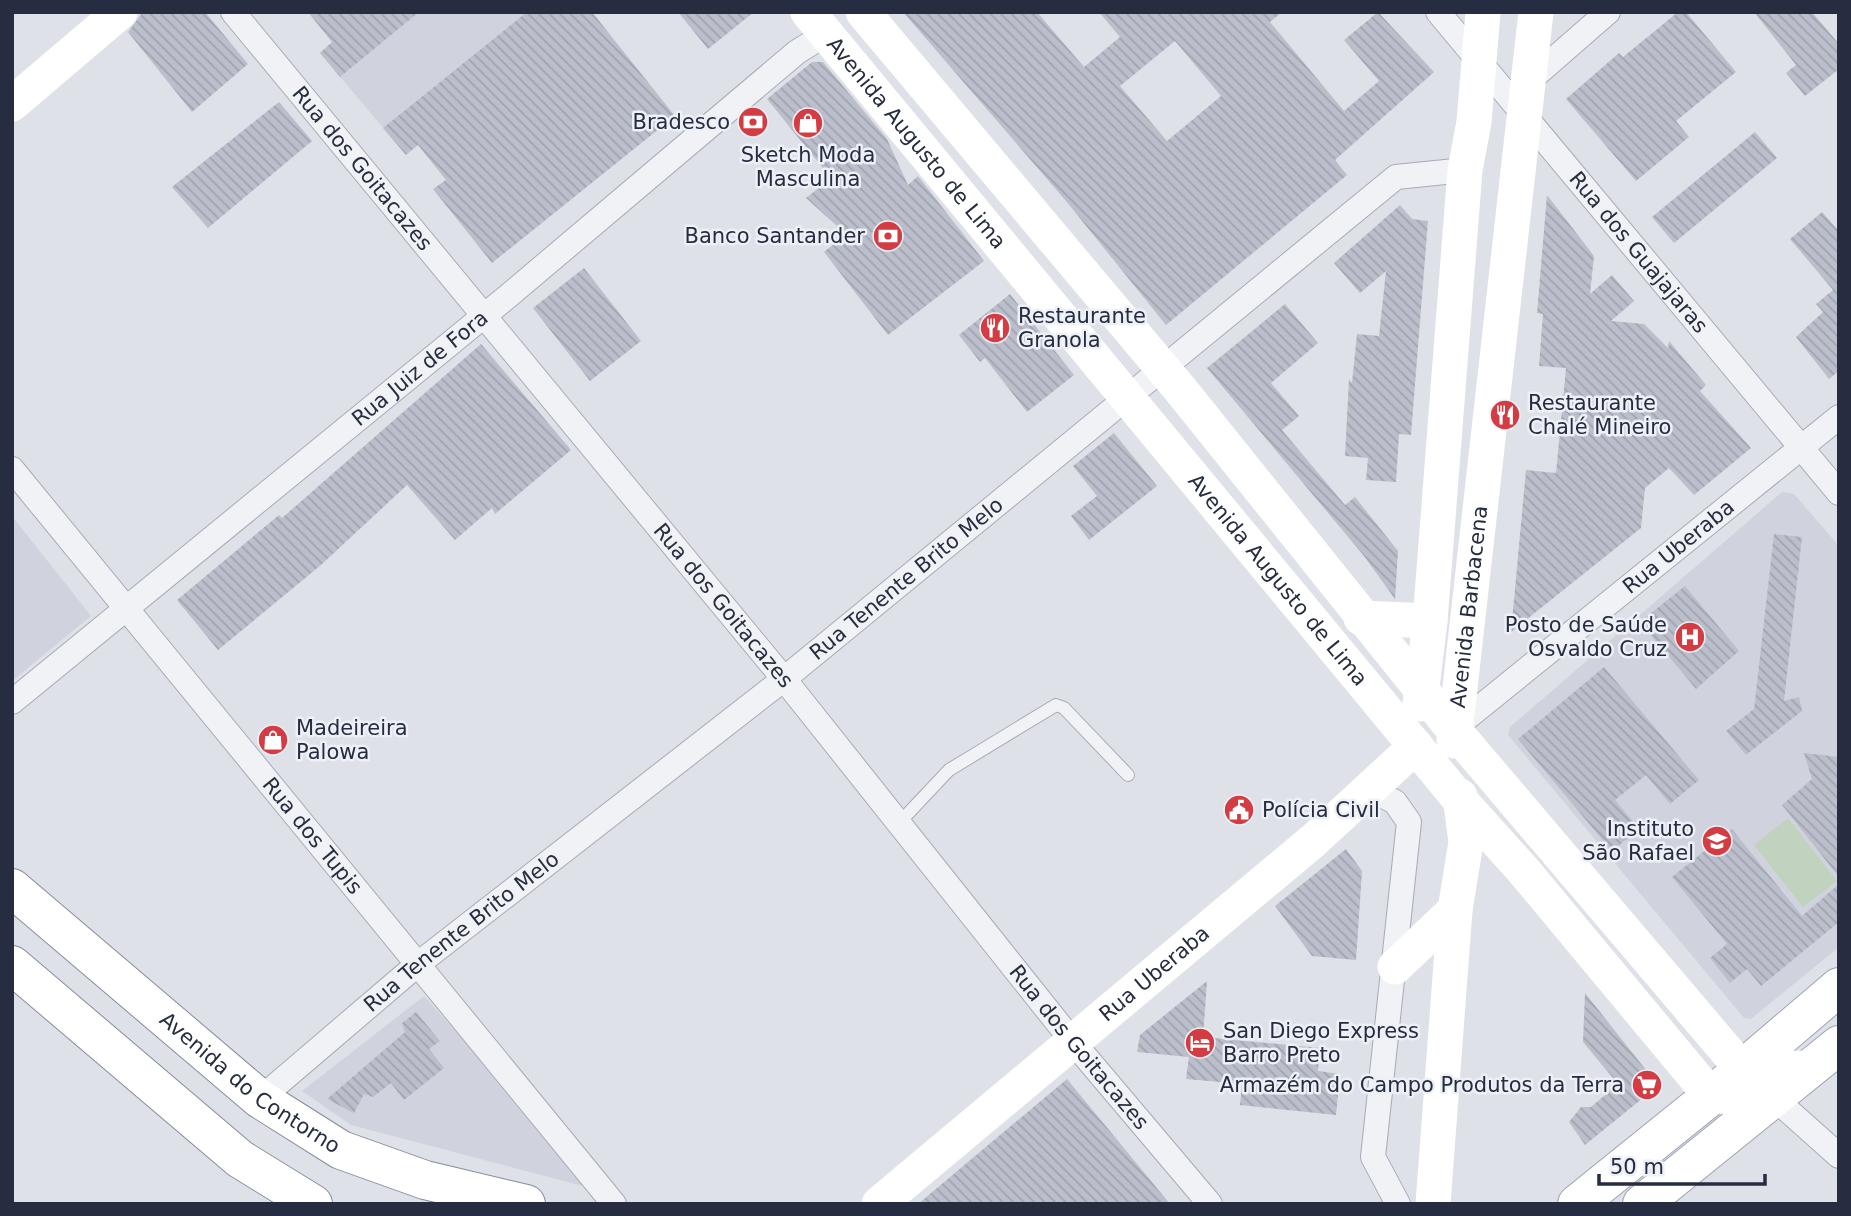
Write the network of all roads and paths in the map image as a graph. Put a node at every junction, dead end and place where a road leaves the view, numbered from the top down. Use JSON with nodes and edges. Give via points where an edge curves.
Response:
{"nodes":[{"id":1,"x":120,"y":12,"type":"edge"},
{"id":2,"x":233,"y":12,"type":"edge"},
{"id":3,"x":863,"y":12,"type":"edge"},
{"id":4,"x":1438,"y":12,"type":"edge"},
{"id":5,"x":1483,"y":12,"type":"edge"},
{"id":6,"x":1536,"y":12,"type":"edge"},
{"id":7,"x":1608,"y":12,"type":"edge"},
{"id":8,"x":817,"y":23,"type":"edge"},
{"id":9,"x":1478,"y":61,"type":"junction"},
{"id":10,"x":1530,"y":80,"type":"junction"},
{"id":11,"x":12,"y":104,"type":"edge"},
{"id":12,"x":1525,"y":120,"type":"junction"},
{"id":13,"x":1465,"y":170,"type":"junction"},
{"id":14,"x":484,"y":315,"type":"junction"},
{"id":15,"x":1161,"y":369,"type":"junction"},
{"id":16,"x":1127,"y":395,"type":"junction"},
{"id":17,"x":1839,"y":416,"type":"edge"},
{"id":18,"x":1801,"y":448,"type":"junction"},
{"id":19,"x":12,"y":469,"type":"edge"},
{"id":20,"x":1839,"y":493,"type":"edge"},
{"id":21,"x":127,"y":610,"type":"junction"},
{"id":22,"x":1361,"y":618,"type":"junction"},
{"id":23,"x":1430,"y":621,"type":"junction"},
{"id":24,"x":784,"y":678,"type":"junction"},
{"id":25,"x":1421,"y":690,"type":"junction"},
{"id":26,"x":12,"y":702,"type":"edge"},
{"id":27,"x":1453,"y":729,"type":"junction"},
{"id":28,"x":1416,"y":746,"type":"junction"},
{"id":29,"x":1128,"y":775,"type":"dead end"},
{"id":30,"x":1370,"y":789,"type":"junction"},
{"id":31,"x":1460,"y":800,"type":"junction"},
{"id":32,"x":900,"y":822,"type":"junction"},
{"id":33,"x":1522,"y":870,"type":"junction"},
{"id":34,"x":1461,"y":872,"type":"junction"},
{"id":35,"x":12,"y":888,"type":"edge"},
{"id":36,"x":1455,"y":910,"type":"junction"},
{"id":37,"x":418,"y":964,"type":"junction"},
{"id":38,"x":12,"y":965,"type":"edge"},
{"id":39,"x":1395,"y":967,"type":"junction"},
{"id":40,"x":1839,"y":987,"type":"edge"},
{"id":41,"x":1073,"y":1042,"type":"junction"},
{"id":42,"x":1839,"y":1045,"type":"edge"},
{"id":43,"x":1824,"y":1064,"type":"edge"},
{"id":44,"x":1742,"y":1069,"type":"junction"},
{"id":45,"x":1711,"y":1096,"type":"junction"},
{"id":46,"x":1774,"y":1098,"type":"junction"},
{"id":47,"x":261,"y":1099,"type":"junction"},
{"id":48,"x":1839,"y":1156,"type":"edge"},
{"id":49,"x":884,"y":1202,"type":"edge"},
{"id":50,"x":313,"y":1204,"type":"edge"},
{"id":51,"x":526,"y":1204,"type":"edge"},
{"id":52,"x":614,"y":1204,"type":"edge"},
{"id":53,"x":1210,"y":1204,"type":"edge"},
{"id":54,"x":1398,"y":1204,"type":"edge"},
{"id":55,"x":1433,"y":1204,"type":"edge"},
{"id":56,"x":1577,"y":1204,"type":"edge"},
{"id":57,"x":1642,"y":1204,"type":"edge"}],
"edges":[{"from":1,"to":11,"type":"main road"},
{"from":2,"to":14,"type":"street","name":"Rua dos Goitacazes"},
{"from":3,"to":15,"type":"main road","name":"Avenida Augusto de Lima"},
{"from":4,"to":9,"type":"street","name":"Rua dos Guajajaras"},
{"from":5,"to":9,"type":"main road","name":"Avenida Barbacena"},
{"from":6,"to":10,"type":"main road","name":"Avenida Barbacena"},
{"from":7,"to":10,"type":"street"},
{"from":8,"to":14,"type":"street","name":"Rua Juiz de Fora","via":[[797,52]]},
{"from":8,"to":16,"type":"main road","name":"Avenida Augusto de Lima"},
{"from":9,"to":10,"type":"main road","via":[[1507,77]]},
{"from":9,"to":12,"type":"street","name":"Rua dos Guajajaras"},
{"from":9,"to":13,"type":"main road","name":"Avenida Barbacena"},
{"from":10,"to":12,"type":"main road","name":"Avenida Barbacena"},
{"from":12,"to":18,"type":"street","name":"Rua dos Guajajaras"},
{"from":12,"to":27,"type":"main road","name":"Avenida Barbacena"},
{"from":13,"to":15,"type":"street","name":"Rua Tenente Brito Melo","via":[[1396,177]]},
{"from":13,"to":23,"type":"main road","name":"Avenida Barbacena"},
{"from":14,"to":21,"type":"street","name":"Rua Juiz de Fora"},
{"from":14,"to":24,"type":"street","name":"Rua dos Goitacazes"},
{"from":15,"to":16,"type":"street","name":"Rua Tenente Brito Melo"},
{"from":15,"to":22,"type":"main road","name":"Avenida Augusto de Lima"},
{"from":16,"to":24,"type":"street","name":"Rua Tenente Brito Melo"},
{"from":16,"to":28,"type":"main road","name":"Avenida Augusto de Lima"},
{"from":17,"to":18,"type":"street","name":"Rua Uberaba"},
{"from":18,"to":20,"type":"street","name":"Rua dos Guajajaras"},
{"from":18,"to":27,"type":"street","name":"Rua Uberaba"},
{"from":19,"to":21,"type":"street","name":"Rua dos Tupis"},
{"from":21,"to":26,"type":"street","name":"Rua Juiz de Fora"},
{"from":21,"to":37,"type":"street","name":"Rua dos Tupis"},
{"from":22,"to":23,"type":"main road"},
{"from":22,"to":25,"type":"main road","name":"Avenida Augusto de Lima"},
{"from":23,"to":25,"type":"main road","name":"Avenida Barbacena"},
{"from":24,"to":32,"type":"street","name":"Rua dos Goitacazes"},
{"from":24,"to":37,"type":"street","name":"Rua Tenente Brito Melo"},
{"from":25,"to":27,"type":"main road","name":"Avenida Augusto de Lima"},
{"from":25,"to":28,"type":"main road","name":"Avenida Barbacena"},
{"from":27,"to":31,"type":"main road","name":"Avenida Barbacena"},
{"from":27,"to":44,"type":"main road","name":"Avenida Augusto de Lima"},
{"from":28,"to":30,"type":"main road","name":"Rua Uberaba"},
{"from":28,"to":31,"type":"main road","name":"Avenida Augusto de Lima"},
{"from":29,"to":32,"type":"lane","via":[[1056,705],[950,771]]},
{"from":30,"to":39,"type":"street","via":[[1395,802],[1409,822]]},
{"from":30,"to":41,"type":"main road","name":"Rua Uberaba"},
{"from":31,"to":33,"type":"main road","name":"Avenida Augusto de Lima"},
{"from":31,"to":34,"type":"main road","name":"Avenida Barbacena","via":[[1466,842]]},
{"from":32,"to":41,"type":"street","name":"Rua dos Goitacazes"},
{"from":33,"to":34,"type":"main road"},
{"from":33,"to":45,"type":"main road","name":"Avenida Augusto de Lima"},
{"from":34,"to":36,"type":"main road","name":"Avenida Barbacena"},
{"from":35,"to":47,"type":"main road","name":"Avenida do Contorno"},
{"from":36,"to":39,"type":"main road"},
{"from":36,"to":55,"type":"main road","name":"Avenida Barbacena"},
{"from":37,"to":47,"type":"street","name":"Rua Tenente Brito Melo"},
{"from":37,"to":52,"type":"street","name":"Rua dos Tupis"},
{"from":38,"to":50,"type":"main road","via":[[240,1159]]},
{"from":39,"to":54,"type":"street","via":[[1373,1157]]},
{"from":40,"to":44,"type":"main road"},
{"from":41,"to":49,"type":"main road","name":"Rua Uberaba"},
{"from":41,"to":53,"type":"street","name":"Rua dos Goitacazes"},
{"from":42,"to":43,"type":"main road"},
{"from":43,"to":44,"type":"main road"},
{"from":43,"to":46,"type":"main road"},
{"from":44,"to":45,"type":"main road"},
{"from":45,"to":46,"type":"main road"},
{"from":45,"to":56,"type":"main road"},
{"from":46,"to":48,"type":"street"},
{"from":46,"to":57,"type":"main road"},
{"from":47,"to":51,"type":"main road","name":"Avenida do Contorno","via":[[341,1150],[425,1180]]}]}
